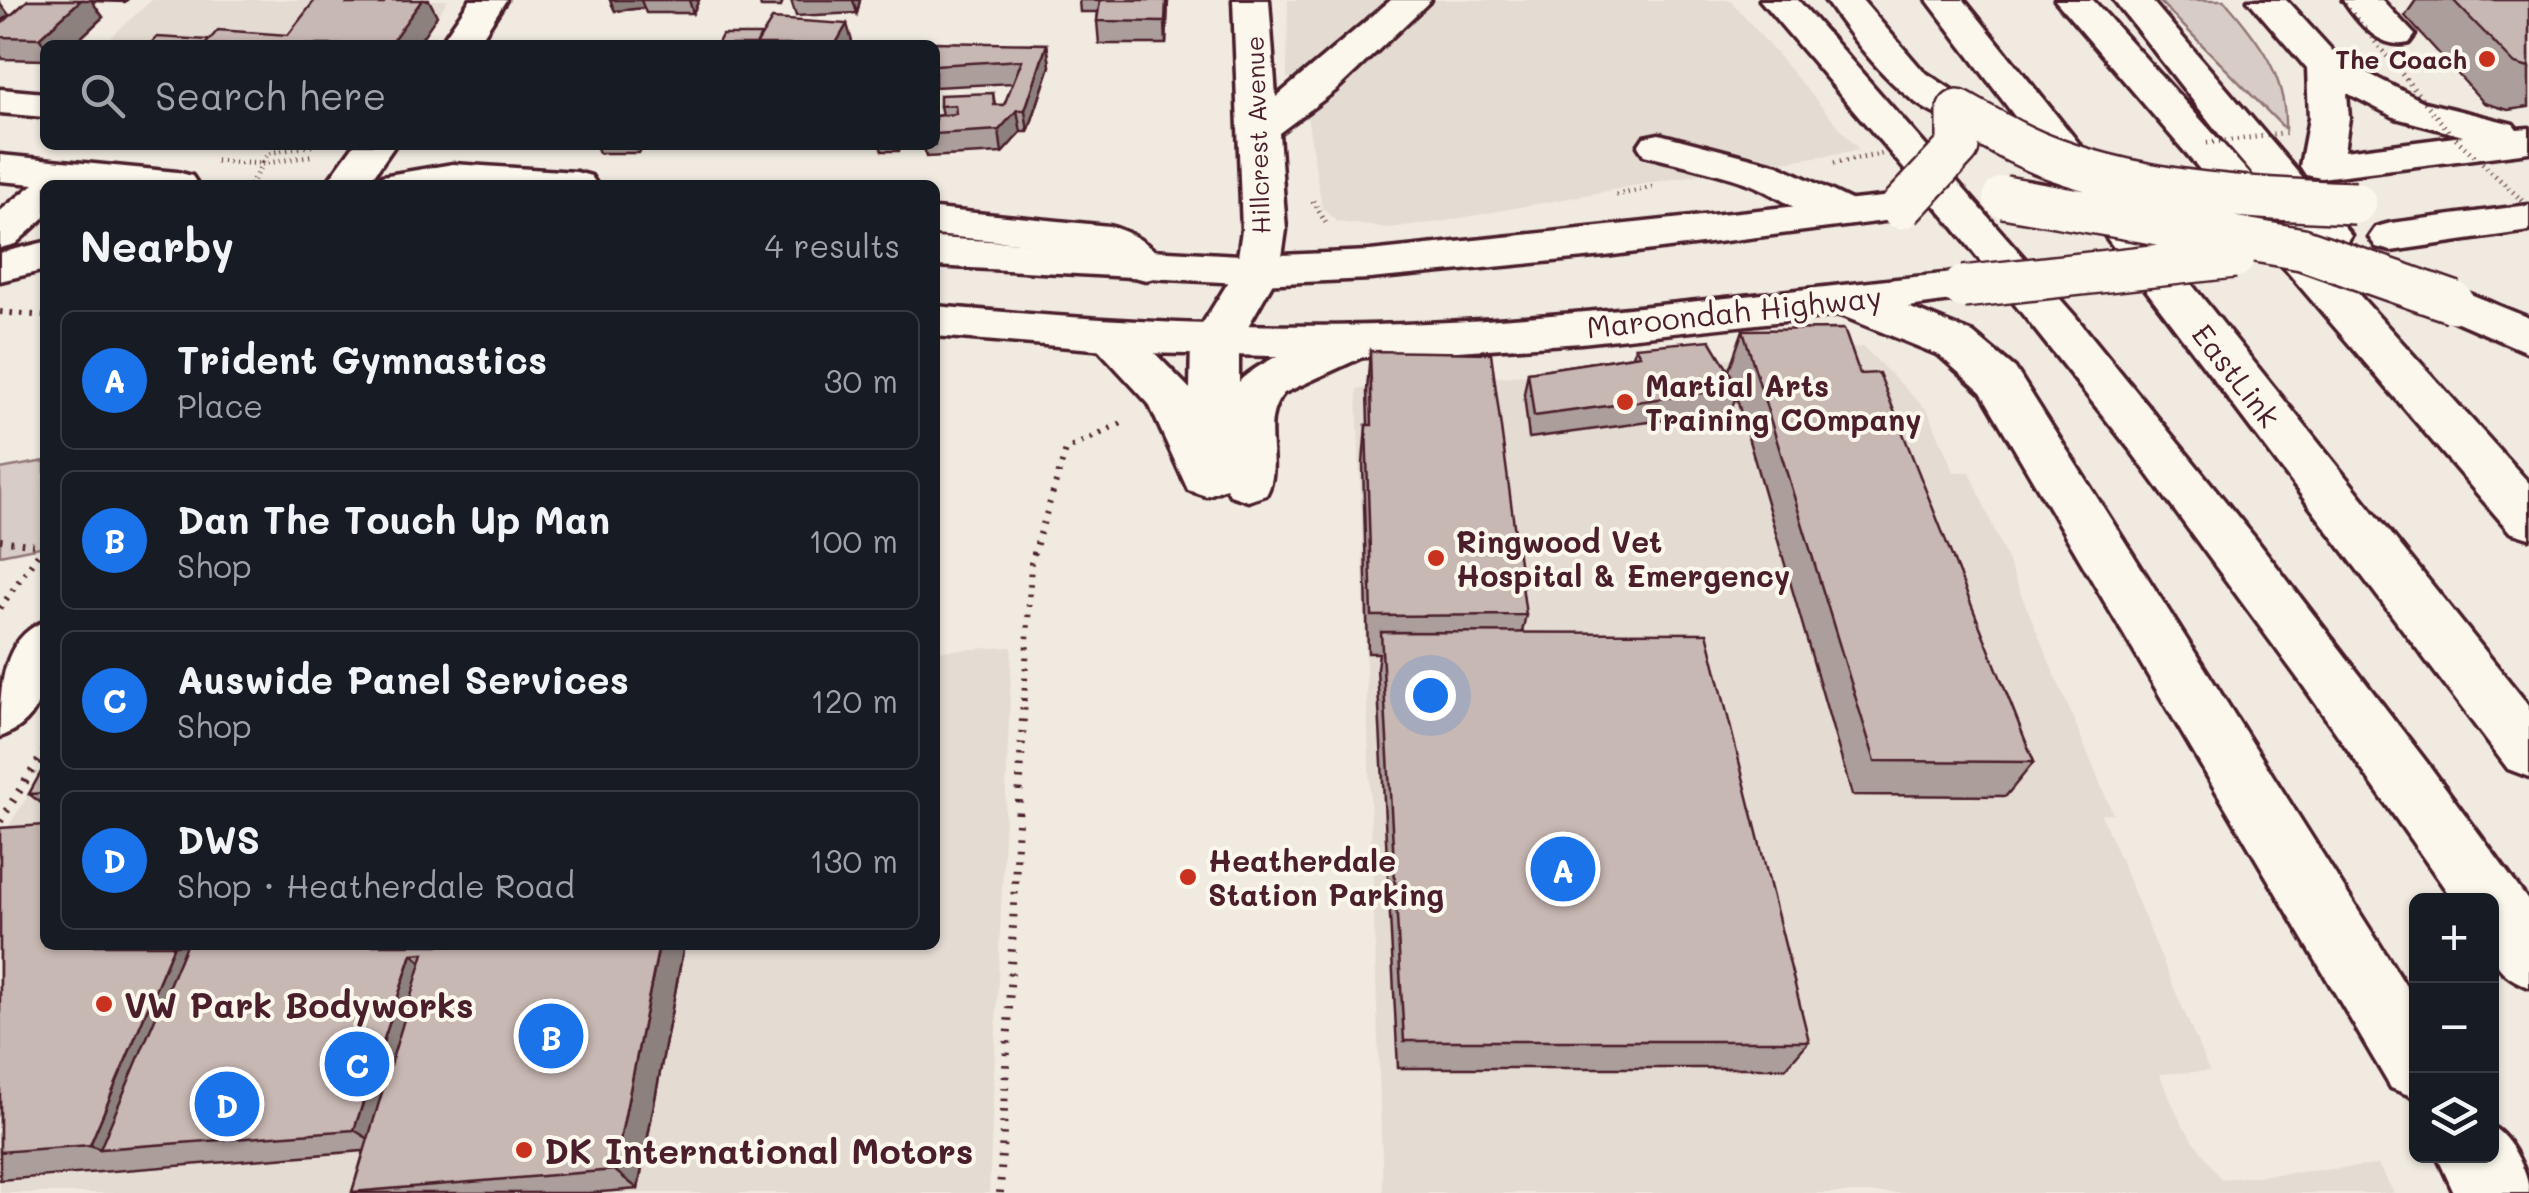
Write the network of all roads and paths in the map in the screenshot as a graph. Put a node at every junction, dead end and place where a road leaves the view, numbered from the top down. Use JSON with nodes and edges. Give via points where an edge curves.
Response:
{"nodes":[{"id":1,"x":488,"y":0,"type":"edge"},
{"id":2,"x":1251,"y":0,"type":"edge"},
{"id":3,"x":1413,"y":0,"type":"edge"},
{"id":4,"x":1778,"y":0,"type":"edge"},
{"id":5,"x":1843,"y":0,"type":"edge"},
{"id":6,"x":1946,"y":0,"type":"edge"},
{"id":7,"x":2073,"y":0,"type":"edge"},
{"id":8,"x":2132,"y":0,"type":"edge"},
{"id":9,"x":2266,"y":0,"type":"edge"},
{"id":10,"x":2341,"y":0,"type":"edge"},
{"id":11,"x":2361,"y":0,"type":"edge"},
{"id":12,"x":2396,"y":35,"type":"dead end"},
{"id":13,"x":461,"y":40,"type":"edge"},
{"id":14,"x":2326,"y":68,"type":"junction"},
{"id":15,"x":0,"y":101,"type":"edge"},
{"id":16,"x":40,"y":104,"type":"edge"},
{"id":17,"x":1958,"y":111,"type":"junction"},
{"id":18,"x":1260,"y":128,"type":"junction"},
{"id":19,"x":2529,"y":140,"type":"edge"},
{"id":20,"x":289,"y":150,"type":"edge"},
{"id":21,"x":372,"y":150,"type":"edge"},
{"id":22,"x":1858,"y":159,"type":"dead end"},
{"id":23,"x":1660,"y":166,"type":"joint"},
{"id":24,"x":2321,"y":166,"type":"junction"},
{"id":25,"x":0,"y":168,"type":"edge"},
{"id":26,"x":191,"y":173,"type":"edge"},
{"id":27,"x":1764,"y":174,"type":"junction"},
{"id":28,"x":42,"y":180,"type":"edge"},
{"id":29,"x":105,"y":180,"type":"edge"},
{"id":30,"x":350,"y":180,"type":"edge"},
{"id":31,"x":432,"y":180,"type":"edge"},
{"id":32,"x":499,"y":180,"type":"edge"},
{"id":33,"x":2143,"y":184,"type":"junction"},
{"id":34,"x":1608,"y":196,"type":"dead end"},
{"id":35,"x":2004,"y":197,"type":"junction"},
{"id":36,"x":2295,"y":202,"type":"junction"},
{"id":37,"x":40,"y":203,"type":"edge"},
{"id":38,"x":2529,"y":206,"type":"edge"},
{"id":39,"x":1901,"y":208,"type":"junction"},
{"id":40,"x":1846,"y":214,"type":"junction"},
{"id":41,"x":2529,"y":218,"type":"edge"},
{"id":42,"x":940,"y":222,"type":"edge"},
{"id":43,"x":2466,"y":228,"type":"junction"},
{"id":44,"x":1338,"y":229,"type":"dead end"},
{"id":45,"x":10,"y":238,"type":"edge"},
{"id":46,"x":2242,"y":240,"type":"junction"},
{"id":47,"x":1261,"y":250,"type":"junction"},
{"id":48,"x":2302,"y":250,"type":"junction"},
{"id":49,"x":940,"y":252,"type":"edge"},
{"id":50,"x":40,"y":253,"type":"edge"},
{"id":51,"x":2185,"y":262,"type":"junction"},
{"id":52,"x":1146,"y":266,"type":"junction"},
{"id":53,"x":1841,"y":299,"type":"junction"},
{"id":54,"x":0,"y":312,"type":"edge"},
{"id":55,"x":40,"y":316,"type":"edge"},
{"id":56,"x":940,"y":321,"type":"edge"},
{"id":57,"x":2529,"y":337,"type":"edge"},
{"id":58,"x":1113,"y":339,"type":"junction"},
{"id":59,"x":1214,"y":342,"type":"junction"},
{"id":60,"x":1354,"y":342,"type":"junction"},
{"id":61,"x":1132,"y":417,"type":"dead end"},
{"id":62,"x":2529,"y":465,"type":"edge"},
{"id":63,"x":1227,"y":479,"type":"junction"},
{"id":64,"x":2529,"y":518,"type":"edge"},
{"id":65,"x":0,"y":540,"type":"edge"},
{"id":66,"x":40,"y":544,"type":"edge"},
{"id":67,"x":40,"y":552,"type":"edge"},
{"id":68,"x":0,"y":608,"type":"edge"},
{"id":69,"x":40,"y":652,"type":"edge"},
{"id":70,"x":0,"y":712,"type":"edge"},
{"id":71,"x":2529,"y":750,"type":"edge"},
{"id":72,"x":40,"y":759,"type":"edge"},
{"id":73,"x":0,"y":821,"type":"edge"},
{"id":74,"x":2484,"y":893,"type":"edge"},
{"id":75,"x":2499,"y":914,"type":"edge"},
{"id":76,"x":2529,"y":956,"type":"edge"},
{"id":77,"x":2409,"y":1053,"type":"edge"},
{"id":78,"x":2477,"y":1163,"type":"edge"},
{"id":79,"x":1000,"y":1193,"type":"edge"},
{"id":80,"x":2496,"y":1193,"type":"edge"}],
"edges":[{"from":1,"to":13,"type":"main road"},
{"from":2,"to":18,"type":"main road","name":"Hillcrest Avenue"},
{"from":3,"to":18,"type":"main road"},
{"from":4,"to":74,"type":"main road","via":[[2068,334]]},
{"from":5,"to":17,"type":"main road","via":[[1909,79]]},
{"from":6,"to":71,"type":"main road","name":"EastLink"},
{"from":7,"to":64,"type":"main road"},
{"from":8,"to":62,"type":"main road"},
{"from":9,"to":14,"type":"main road"},
{"from":10,"to":38,"type":"path","bridge":true,"via":[[2412,95]]},
{"from":11,"to":12,"type":"main road"},
{"from":14,"to":19,"type":"main road","via":[[2410,110]]},
{"from":14,"to":24,"type":"main road","via":[[2329,118]]},
{"from":15,"to":16,"type":"main road"},
{"from":17,"to":33,"type":"main road","bridge":true,"via":[[2053,159]]},
{"from":17,"to":39,"type":"main road","bridge":true,"via":[[1958,146]]},
{"from":18,"to":47,"type":"main road","name":"Hillcrest Avenue"},
{"from":19,"to":24,"type":"main road"},
{"from":20,"to":26,"type":"path","via":[[268,154],[262,164]]},
{"from":21,"to":30,"type":"main road"},
{"from":22,"to":27,"type":"path"},
{"from":23,"to":27,"type":"main road"},
{"from":23,"to":34,"type":"path"},
{"from":24,"to":33,"type":"main road","bridge":true},
{"from":24,"to":36,"type":"main road"},
{"from":25,"to":28,"type":"main road"},
{"from":26,"to":29,"type":"main road"},
{"from":27,"to":40,"type":"main road"},
{"from":31,"to":32,"type":"main road"},
{"from":33,"to":35,"type":"main road","bridge":true},
{"from":33,"to":36,"type":"main road","bridge":true},
{"from":35,"to":39,"type":"main road"},
{"from":35,"to":46,"type":"main road","bridge":true},
{"from":36,"to":43,"type":"main road","bridge":true,"via":[[2354,204]]},
{"from":36,"to":46,"type":"main road"},
{"from":37,"to":45,"type":"main road"},
{"from":39,"to":40,"type":"main road"},
{"from":40,"to":47,"type":"main road","via":[[1370,264]]},
{"from":41,"to":43,"type":"main road","name":"Maroondah Highway"},
{"from":42,"to":52,"type":"main road","via":[[1092,236],[1110,240]]},
{"from":43,"to":48,"type":"main road","name":"Maroondah Highway"},
{"from":44,"to":47,"type":"path","via":[[1327,226]]},
{"from":45,"to":50,"type":"main road"},
{"from":46,"to":48,"type":"main road","bridge":true},
{"from":46,"to":51,"type":"main road","bridge":true},
{"from":47,"to":52,"type":"main road"},
{"from":47,"to":59,"type":"main road"},
{"from":48,"to":51,"type":"main road","name":"Maroondah Highway","bridge":true},
{"from":48,"to":57,"type":"main road","bridge":true,"via":[[2362,267]]},
{"from":49,"to":52,"type":"main road"},
{"from":51,"to":53,"type":"main road","name":"Maroondah Highway","bridge":true},
{"from":53,"to":60,"type":"main road","name":"Maroondah Highway","via":[[1582,328]]},
{"from":53,"to":77,"type":"main road","via":[[1956,344],[1998,380]]},
{"from":54,"to":55,"type":"path"},
{"from":56,"to":58,"type":"main road","name":"Maroondah Highway"},
{"from":58,"to":59,"type":"main road","name":"Maroondah Highway"},
{"from":58,"to":63,"type":"main road","via":[[1170,396]]},
{"from":59,"to":60,"type":"main road","name":"Maroondah Highway"},
{"from":59,"to":63,"type":"main road","via":[[1214,404]]},
{"from":60,"to":63,"type":"main road","via":[[1255,391]]},
{"from":61,"to":79,"type":"path","via":[[1066,450],[1030,562]]},
{"from":65,"to":66,"type":"path"},
{"from":67,"to":68,"type":"path"},
{"from":69,"to":70,"type":"main road"},
{"from":72,"to":73,"type":"path"},
{"from":75,"to":76,"type":"main road"},
{"from":78,"to":80,"type":"main road"}]}
